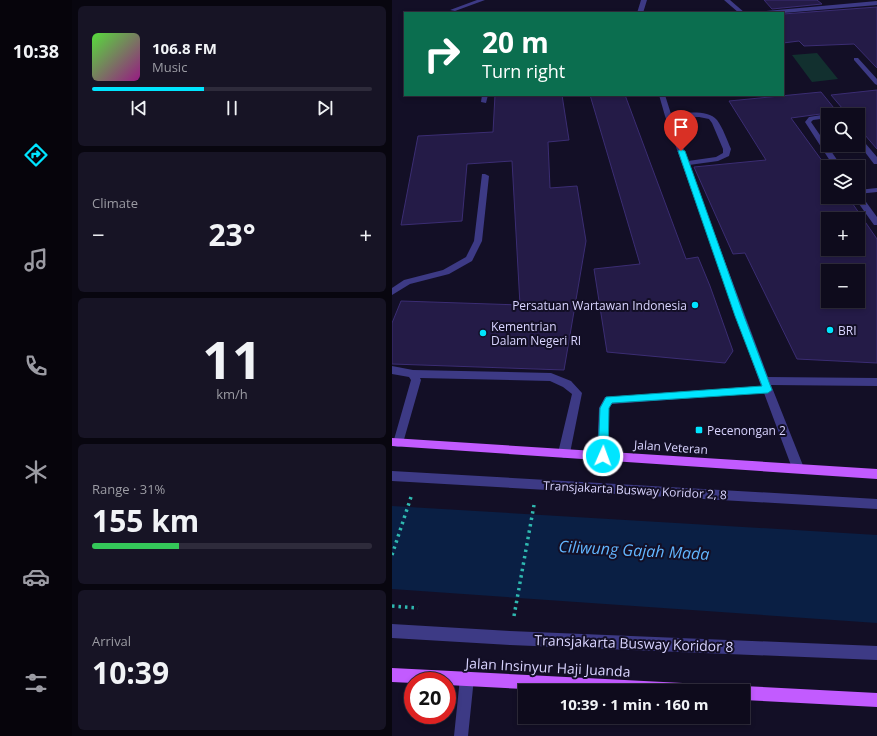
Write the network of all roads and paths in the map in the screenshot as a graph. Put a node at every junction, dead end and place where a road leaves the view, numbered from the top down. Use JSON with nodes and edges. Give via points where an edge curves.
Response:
{"nodes":[{"id":1,"x":482,"y":0,"type":"edge"},
{"id":2,"x":644,"y":0,"type":"edge"},
{"id":3,"x":728,"y":0,"type":"edge"},
{"id":4,"x":877,"y":4,"type":"edge"},
{"id":5,"x":453,"y":10,"type":"dead end"},
{"id":6,"x":640,"y":12,"type":"edge"},
{"id":7,"x":741,"y":12,"type":"edge"},
{"id":8,"x":778,"y":12,"type":"edge"},
{"id":9,"x":856,"y":59,"type":"dead end"},
{"id":10,"x":877,"y":83,"type":"edge"},
{"id":11,"x":662,"y":96,"type":"edge"},
{"id":12,"x":668,"y":116,"type":"junction"},
{"id":13,"x":821,"y":117,"type":"edge"},
{"id":14,"x":821,"y":142,"type":"edge"},
{"id":15,"x":865,"y":147,"type":"edge"},
{"id":16,"x":877,"y":162,"type":"edge"},
{"id":17,"x":686,"y":163,"type":"junction"},
{"id":18,"x":486,"y":176,"type":"dead end"},
{"id":19,"x":877,"y":190,"type":"edge"},
{"id":20,"x":865,"y":191,"type":"edge"},
{"id":21,"x":863,"y":204,"type":"edge"},
{"id":22,"x":877,"y":223,"type":"edge"},
{"id":23,"x":392,"y":292,"type":"edge"},
{"id":24,"x":392,"y":370,"type":"edge"},
{"id":25,"x":413,"y":374,"type":"junction"},
{"id":26,"x":877,"y":382,"type":"edge"},
{"id":27,"x":766,"y":385,"type":"junction"},
{"id":28,"x":395,"y":443,"type":"edge"},
{"id":29,"x":564,"y":453,"type":"junction"},
{"id":30,"x":603,"y":456,"type":"junction"},
{"id":31,"x":798,"y":468,"type":"junction"},
{"id":32,"x":877,"y":474,"type":"edge"},
{"id":33,"x":392,"y":476,"type":"edge"},
{"id":34,"x":412,"y":493,"type":"dead end"},
{"id":35,"x":535,"y":502,"type":"dead end"},
{"id":36,"x":877,"y":504,"type":"edge"},
{"id":37,"x":392,"y":555,"type":"edge"},
{"id":38,"x":516,"y":605,"type":"dead end"},
{"id":39,"x":392,"y":631,"type":"edge"},
{"id":40,"x":877,"y":653,"type":"edge"},
{"id":41,"x":392,"y":675,"type":"edge"},
{"id":42,"x":467,"y":678,"type":"junction"},
{"id":43,"x":575,"y":684,"type":"edge"},
{"id":44,"x":750,"y":693,"type":"edge"},
{"id":45,"x":877,"y":700,"type":"edge"},
{"id":46,"x":461,"y":736,"type":"edge"}],
"edges":[{"from":1,"to":5,"type":"street"},
{"from":2,"to":6,"type":"street"},
{"from":3,"to":7,"type":"street"},
{"from":4,"to":8,"type":"street"},
{"from":9,"to":10,"type":"street"},
{"from":11,"to":12,"type":"street"},
{"from":12,"to":17,"type":"street"},
{"from":12,"to":17,"type":"street","via":[[699,115],[711,118],[727,149],[726,154],[718,159]]},
{"from":13,"to":14,"type":"street","via":[[811,118],[808,122]]},
{"from":15,"to":16,"type":"street"},
{"from":17,"to":27,"type":"street","via":[[739,316]]},
{"from":18,"to":23,"type":"street","via":[[478,241],[469,259],[446,272],[406,282]]},
{"from":19,"to":20,"type":"street"},
{"from":21,"to":22,"type":"street"},
{"from":24,"to":25,"type":"street"},
{"from":25,"to":28,"type":"street","via":[[416,380]]},
{"from":25,"to":29,"type":"street","via":[[550,377],[567,384],[577,393]]},
{"from":26,"to":27,"type":"street"},
{"from":27,"to":30,"type":"street","via":[[609,400],[604,408]]},
{"from":27,"to":31,"type":"street"},
{"from":28,"to":29,"type":"main road","name":"Jalan Veteran"},
{"from":29,"to":30,"type":"main road","name":"Jalan Veteran"},
{"from":30,"to":31,"type":"main road","name":"Jalan Veteran"},
{"from":31,"to":32,"type":"main road","name":"Jalan Veteran"},
{"from":33,"to":36,"type":"street","name":"Transjakarta Busway Koridor 2, 8"},
{"from":34,"to":37,"type":"path"},
{"from":35,"to":38,"type":"path"},
{"from":39,"to":40,"type":"street","name":"Transjakarta Busway Koridor 8"},
{"from":41,"to":42,"type":"main road","name":"Jalan Insinyur Haji Juanda"},
{"from":42,"to":43,"type":"main road","name":"Jalan Insinyur Haji Juanda"},
{"from":42,"to":46,"type":"street"},
{"from":44,"to":45,"type":"main road"}]}
